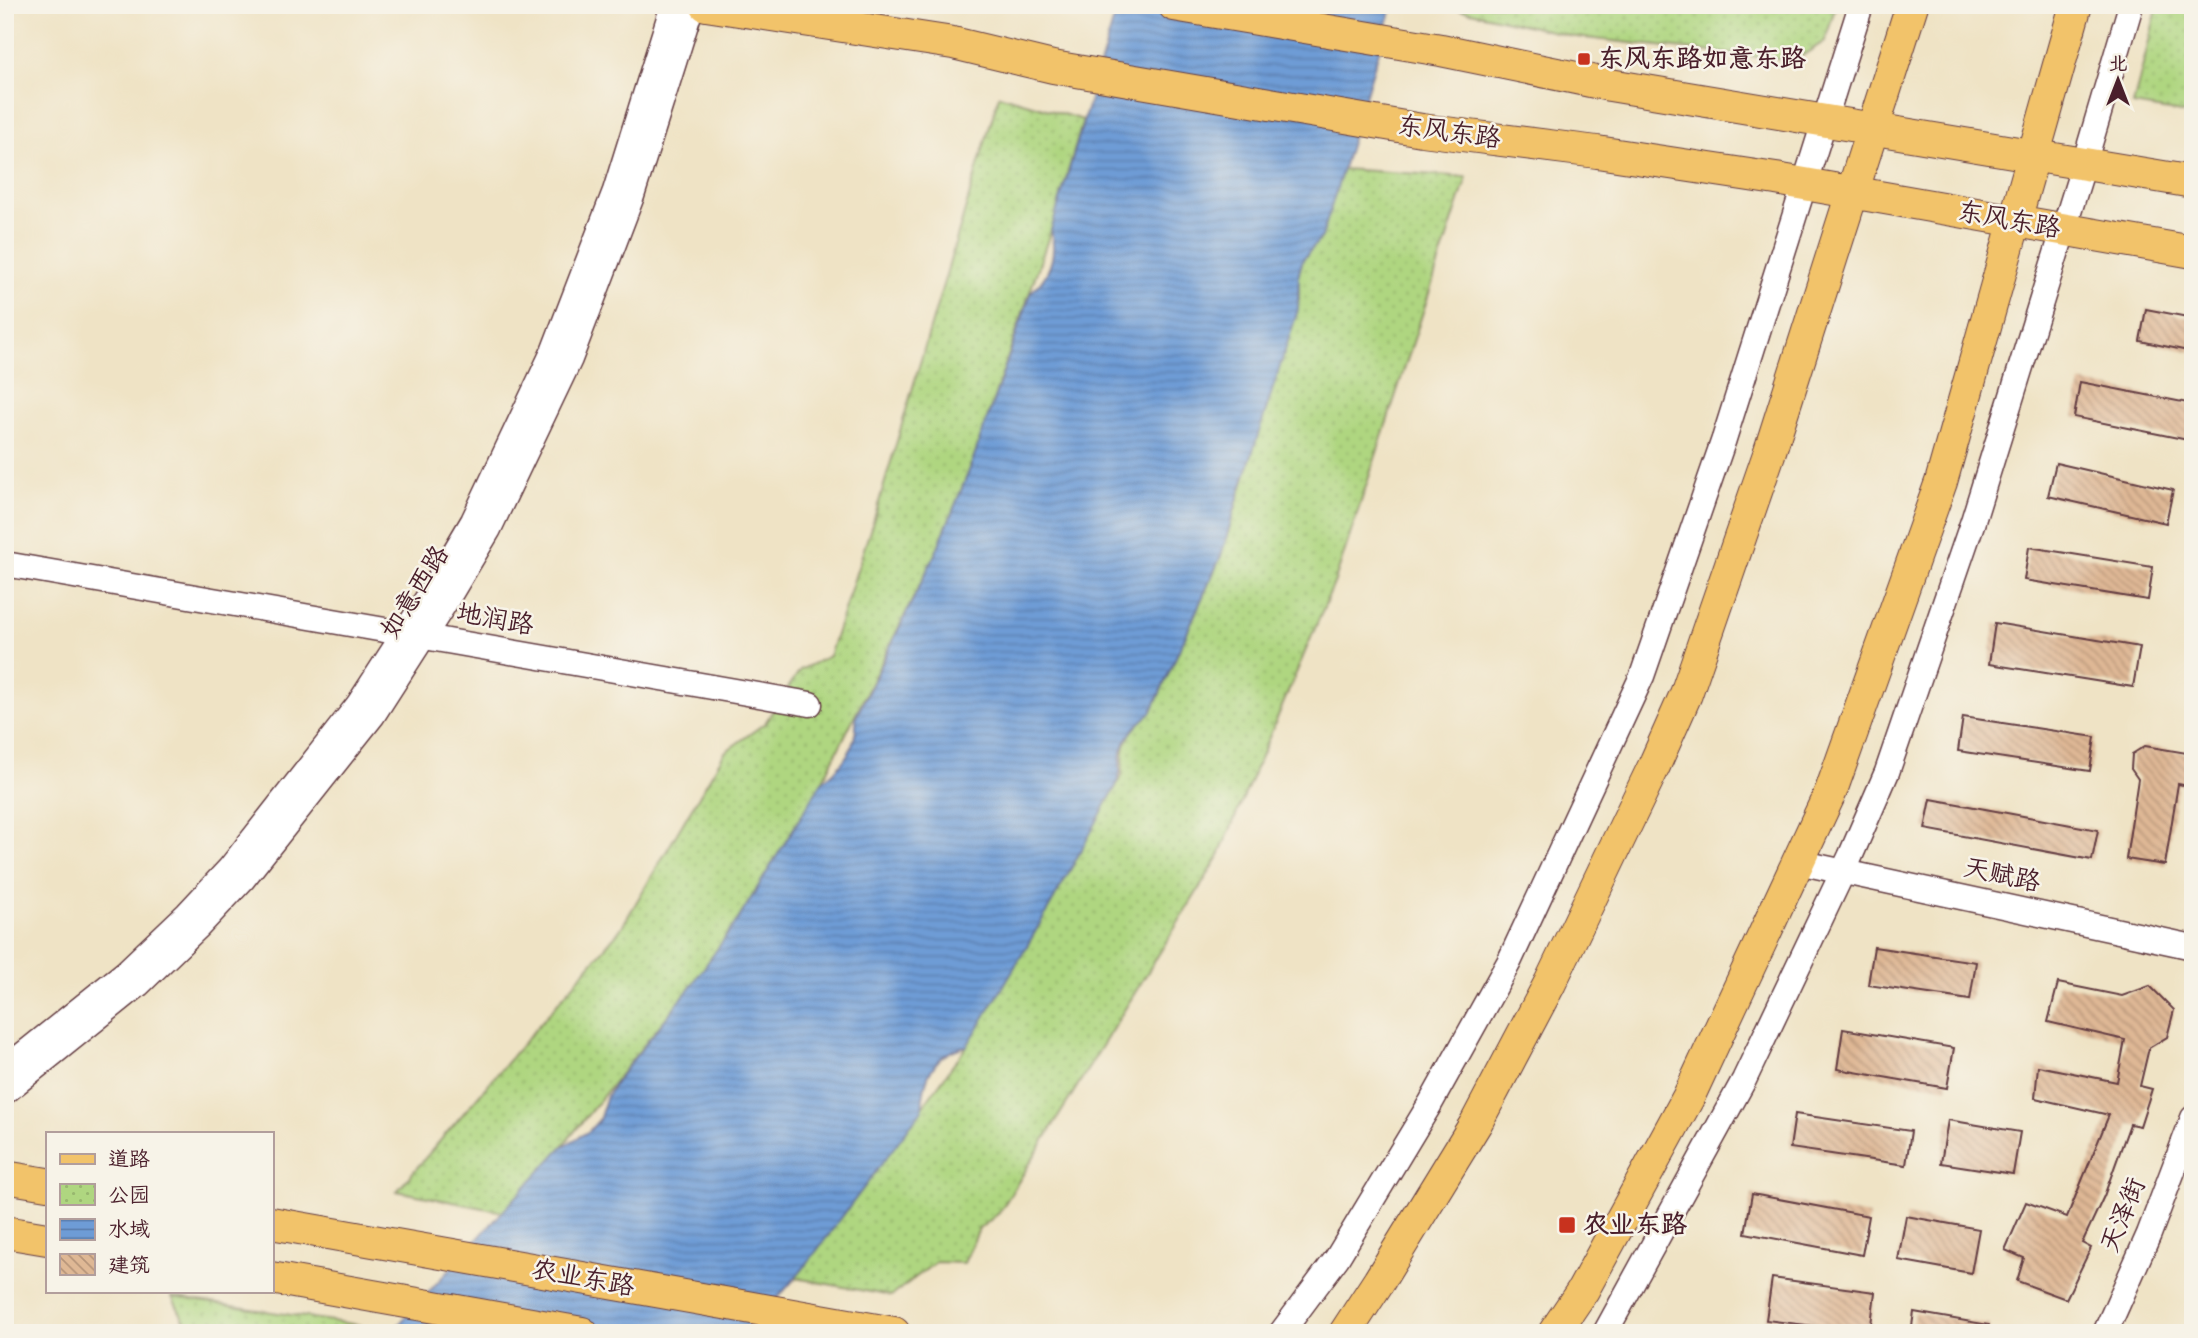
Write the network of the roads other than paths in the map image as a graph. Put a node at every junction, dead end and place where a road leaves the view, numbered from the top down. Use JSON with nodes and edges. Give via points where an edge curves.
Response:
{"nodes":[{"id":1,"x":673,"y":5,"type":"edge"},
{"id":2,"x":692,"y":5,"type":"edge"},
{"id":3,"x":706,"y":5,"type":"edge"},
{"id":4,"x":1174,"y":5,"type":"edge"},
{"id":5,"x":1861,"y":5,"type":"edge"},
{"id":6,"x":1912,"y":5,"type":"edge"},
{"id":7,"x":2076,"y":5,"type":"edge"},
{"id":8,"x":2131,"y":5,"type":"edge"},
{"id":9,"x":1825,"y":121,"type":"junction"},
{"id":10,"x":1873,"y":129,"type":"junction"},
{"id":11,"x":2034,"y":155,"type":"junction"},
{"id":12,"x":2084,"y":164,"type":"junction"},
{"id":13,"x":2193,"y":182,"type":"edge"},
{"id":14,"x":1805,"y":184,"type":"junction"},
{"id":15,"x":1852,"y":193,"type":"junction"},
{"id":16,"x":2016,"y":221,"type":"junction"},
{"id":17,"x":2064,"y":230,"type":"junction"},
{"id":18,"x":2193,"y":252,"type":"edge"},
{"id":19,"x":5,"y":564,"type":"edge"},
{"id":20,"x":414,"y":635,"type":"junction"},
{"id":21,"x":810,"y":704,"type":"dead end"},
{"id":22,"x":1798,"y":862,"type":"junction"},
{"id":23,"x":1843,"y":872,"type":"junction"},
{"id":24,"x":2193,"y":947,"type":"edge"},
{"id":25,"x":5,"y":1069,"type":"edge"},
{"id":26,"x":5,"y":1092,"type":"edge"},
{"id":27,"x":2193,"y":1118,"type":"edge"},
{"id":28,"x":5,"y":1177,"type":"edge"},
{"id":29,"x":46,"y":1184,"type":"edge"},
{"id":30,"x":273,"y":1223,"type":"edge"},
{"id":31,"x":5,"y":1231,"type":"edge"},
{"id":32,"x":46,"y":1239,"type":"edge"},
{"id":33,"x":273,"y":1278,"type":"edge"},
{"id":34,"x":879,"y":1330,"type":"edge"},
{"id":35,"x":582,"y":1333,"type":"edge"},
{"id":36,"x":1281,"y":1333,"type":"edge"},
{"id":37,"x":1345,"y":1333,"type":"edge"},
{"id":38,"x":1553,"y":1333,"type":"edge"},
{"id":39,"x":1605,"y":1333,"type":"edge"},
{"id":40,"x":2105,"y":1333,"type":"edge"}],
"edges":[{"from":1,"to":20,"type":"street","name":"如意西路","via":[[615,191],[554,352]]},
{"from":2,"to":20,"type":"street","name":"如意西路","via":[[632,196],[570,359],[489,529]]},
{"from":3,"to":14,"type":"main road","name":"东风东路","via":[[953,43],[1053,67],[1422,130]]},
{"from":4,"to":9,"type":"main road"},
{"from":5,"to":9,"type":"street"},
{"from":6,"to":10,"type":"main road"},
{"from":7,"to":11,"type":"main road"},
{"from":8,"to":12,"type":"street"},
{"from":9,"to":10,"type":"main road"},
{"from":9,"to":14,"type":"street"},
{"from":10,"to":11,"type":"main road"},
{"from":10,"to":15,"type":"main road"},
{"from":11,"to":12,"type":"main road"},
{"from":11,"to":16,"type":"main road"},
{"from":12,"to":13,"type":"main road"},
{"from":12,"to":17,"type":"street"},
{"from":14,"to":15,"type":"main road","name":"东风东路"},
{"from":14,"to":36,"type":"street","via":[[1677,576],[1642,676],[1611,746],[1508,961],[1430,1104],[1337,1258]]},
{"from":15,"to":16,"type":"main road","name":"东风东路"},
{"from":15,"to":37,"type":"main road","via":[[1686,694],[1654,766],[1550,983],[1476,1123]]},
{"from":16,"to":17,"type":"main road","name":"东风东路"},
{"from":16,"to":22,"type":"main road","via":[[1941,482],[1831,791]]},
{"from":17,"to":18,"type":"main road","name":"东风东路"},
{"from":17,"to":23,"type":"street","via":[[1926,662],[1887,772]]},
{"from":19,"to":20,"type":"street","name":"地润路"},
{"from":20,"to":21,"type":"street","name":"地润路"},
{"from":20,"to":25,"type":"street","name":"如意西路","via":[[230,868],[187,914],[126,972]]},
{"from":20,"to":26,"type":"street","name":"如意西路","via":[[373,715],[243,879],[138,985]]},
{"from":22,"to":23,"type":"street","name":"天赋路"},
{"from":22,"to":38,"type":"main road","via":[[1688,1098],[1583,1290]]},
{"from":23,"to":24,"type":"street","name":"天赋路"},
{"from":23,"to":39,"type":"street","via":[[1744,1080]]},
{"from":27,"to":40,"type":"street","name":"天泽街"},
{"from":28,"to":29,"type":"main road"},
{"from":30,"to":34,"type":"main road","name":"农业东路"},
{"from":31,"to":32,"type":"main road"},
{"from":33,"to":35,"type":"main road","name":"农业东路"}]}
